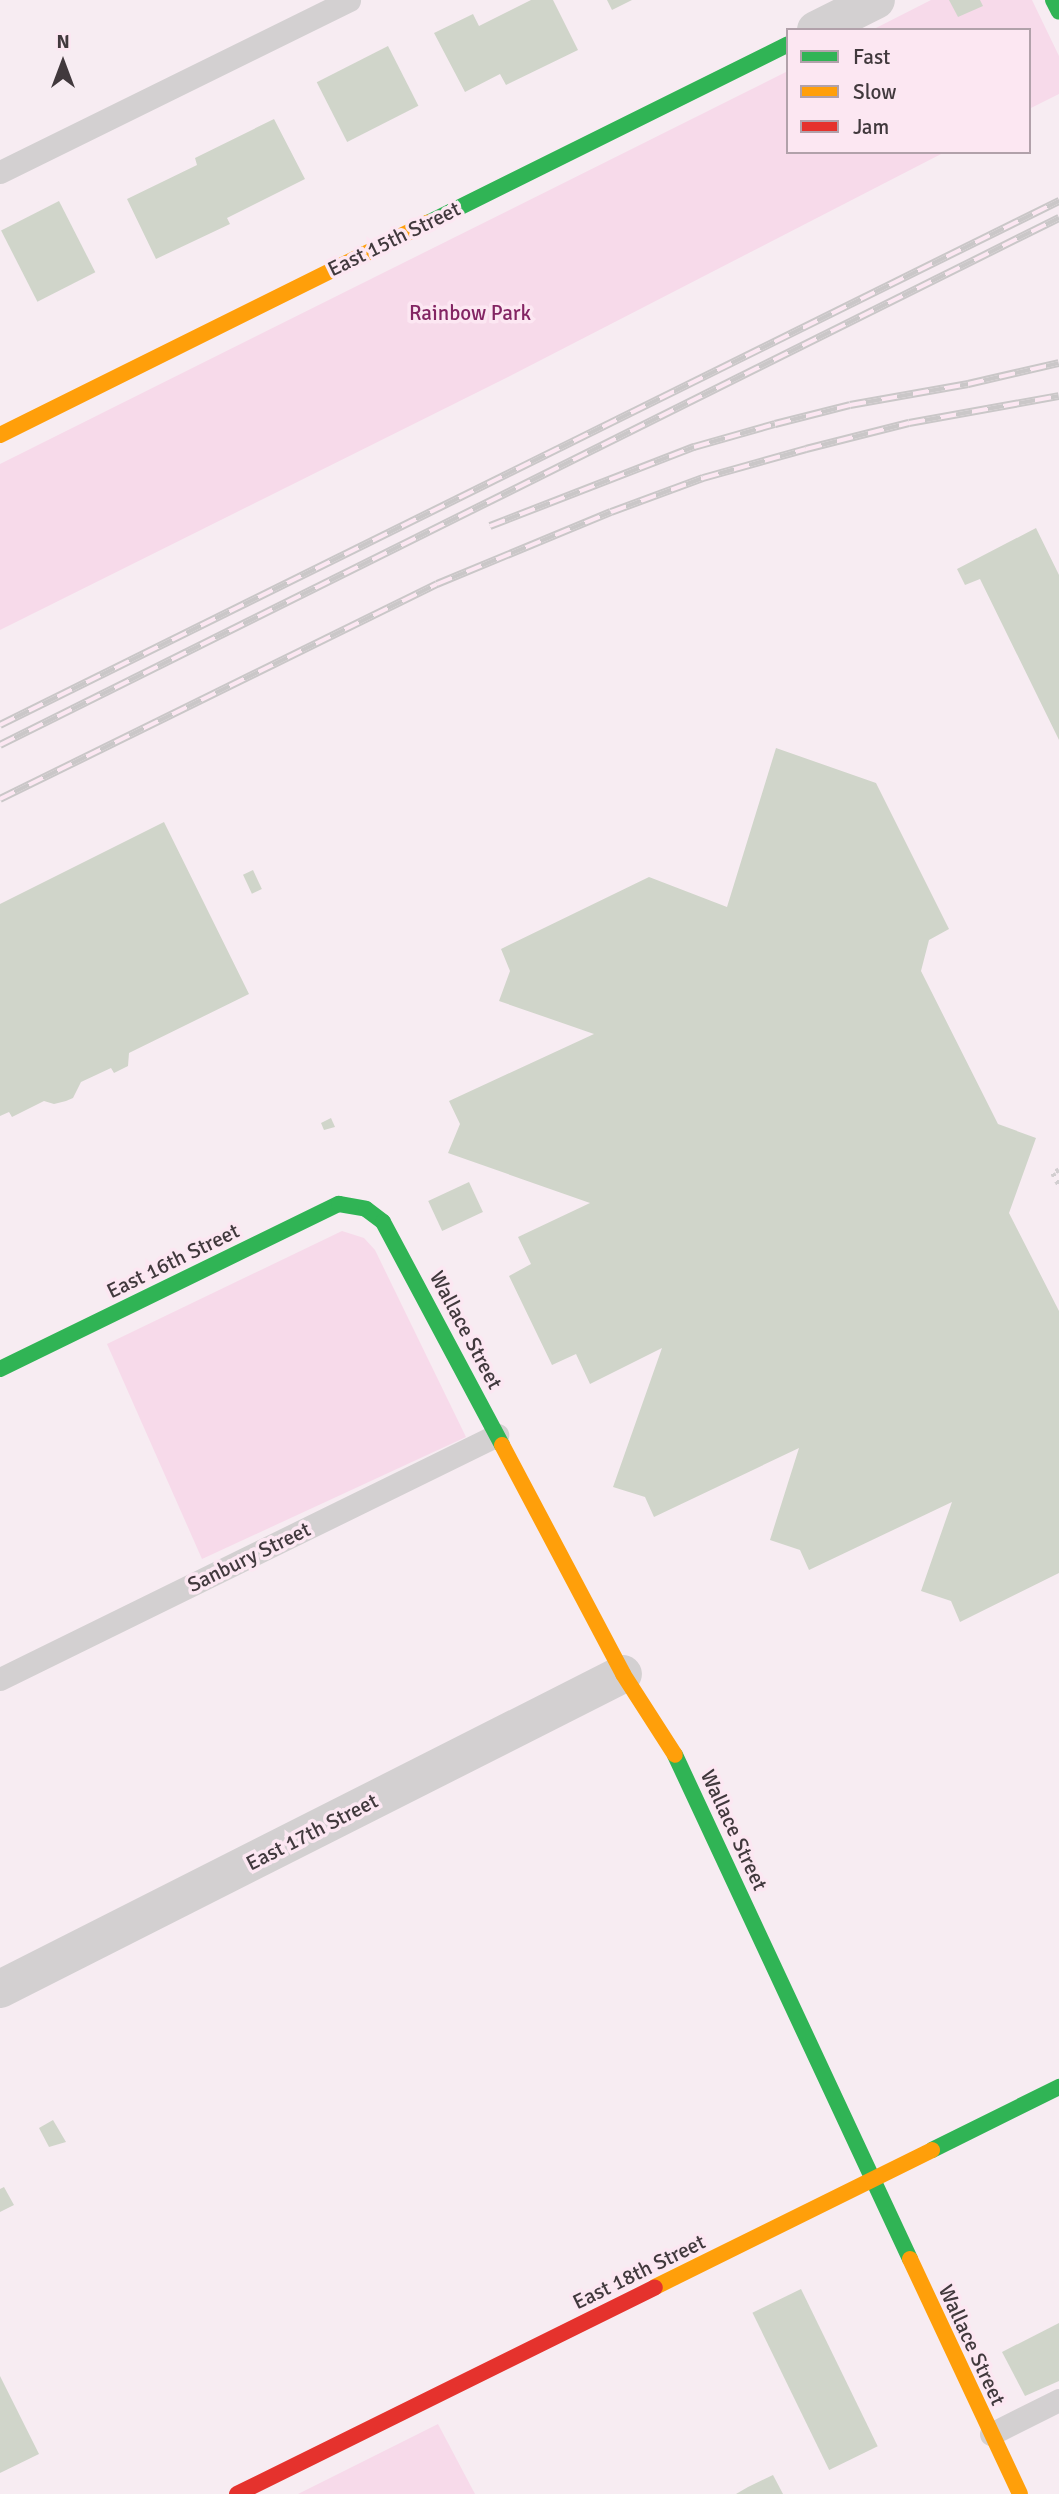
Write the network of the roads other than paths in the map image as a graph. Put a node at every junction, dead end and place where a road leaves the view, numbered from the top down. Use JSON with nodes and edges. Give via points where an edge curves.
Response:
{"nodes":[{"id":1,"x":349,"y":0,"type":"edge"},
{"id":2,"x":876,"y":0,"type":"edge"},
{"id":3,"x":1053,"y":0,"type":"edge"},
{"id":4,"x":1059,"y":12,"type":"edge"},
{"id":5,"x":820,"y":28,"type":"edge"},
{"id":6,"x":786,"y":45,"type":"edge"},
{"id":7,"x":0,"y":172,"type":"edge"},
{"id":8,"x":0,"y":435,"type":"edge"},
{"id":9,"x":366,"y":1209,"type":"joint"},
{"id":10,"x":0,"y":1369,"type":"edge"},
{"id":11,"x":497,"y":1435,"type":"junction"},
{"id":12,"x":623,"y":1674,"type":"junction"},
{"id":13,"x":0,"y":1679,"type":"edge"},
{"id":14,"x":0,"y":1989,"type":"edge"},
{"id":15,"x":1059,"y":2087,"type":"edge"},
{"id":16,"x":873,"y":2179,"type":"junction"},
{"id":17,"x":1059,"y":2400,"type":"edge"},
{"id":18,"x":991,"y":2434,"type":"junction"},
{"id":19,"x":237,"y":2494,"type":"edge"},
{"id":20,"x":1020,"y":2494,"type":"edge"}],
"edges":[{"from":1,"to":7,"type":"lane"},
{"from":2,"to":5,"type":"street"},
{"from":3,"to":4,"type":"street"},
{"from":6,"to":8,"type":"street","name":"East 15th Street"},
{"from":9,"to":10,"type":"street","name":"East 16th Street","via":[[339,1205]]},
{"from":9,"to":11,"type":"street","name":"Wallace Street","via":[[383,1222],[398,1246]]},
{"from":11,"to":12,"type":"street","name":"Wallace Street"},
{"from":11,"to":13,"type":"lane","name":"Sanbury Street"},
{"from":12,"to":14,"type":"street","name":"East 17th Street"},
{"from":12,"to":16,"type":"street","name":"Wallace Street","via":[[676,1755]]},
{"from":15,"to":16,"type":"street","name":"East 18th Street"},
{"from":16,"to":18,"type":"street","name":"Wallace Street"},
{"from":16,"to":19,"type":"street","name":"East 18th Street"},
{"from":17,"to":18,"type":"lane"},
{"from":18,"to":20,"type":"street","name":"Wallace Street"}]}
